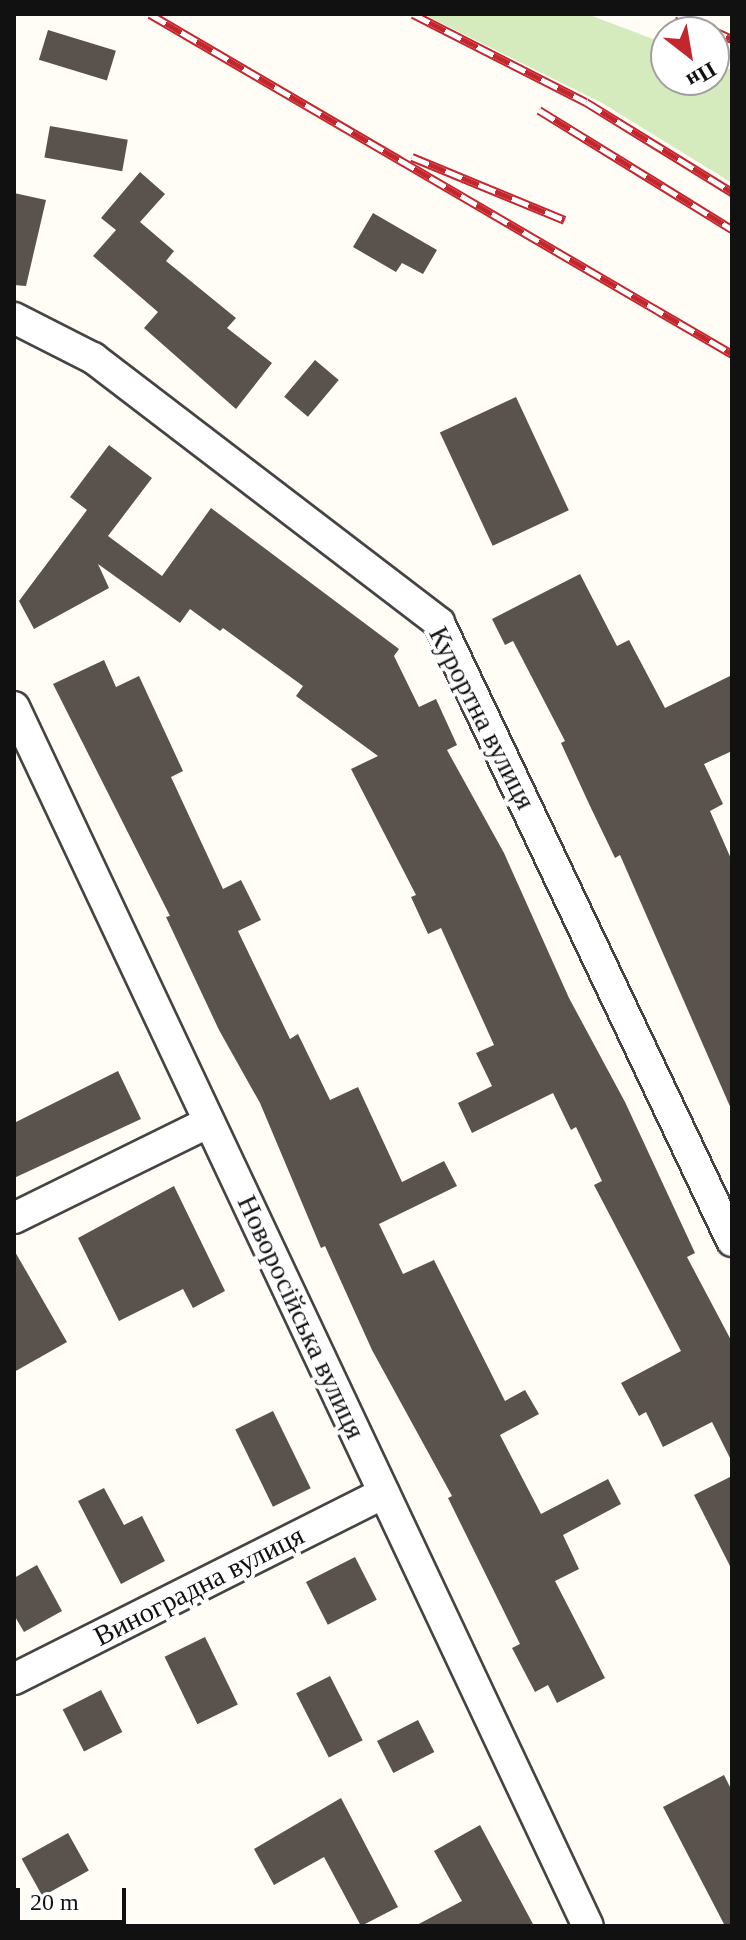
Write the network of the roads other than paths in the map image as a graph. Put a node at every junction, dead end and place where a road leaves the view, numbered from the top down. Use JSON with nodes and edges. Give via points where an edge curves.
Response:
{"nodes":[{"id":1,"x":14,"y":318,"type":"edge"},
{"id":2,"x":14,"y":707,"type":"edge"},
{"id":3,"x":24,"y":757,"type":"edge"},
{"id":4,"x":209,"y":1122,"type":"junction"},
{"id":5,"x":14,"y":1218,"type":"edge"},
{"id":6,"x":732,"y":1241,"type":"edge"},
{"id":7,"x":384,"y":1493,"type":"junction"},
{"id":8,"x":14,"y":1679,"type":"edge"},
{"id":9,"x":588,"y":1926,"type":"edge"}],
"edges":[{"from":1,"to":6,"type":"street","name":"Курортна вулиця","via":[[93,358],[439,623]]},
{"from":2,"to":3,"type":"street","name":"Новоросійська вулиця"},
{"from":3,"to":4,"type":"street","name":"Новоросійська вулиця"},
{"from":4,"to":5,"type":"street"},
{"from":4,"to":7,"type":"street","name":"Новоросійська вулиця"},
{"from":7,"to":8,"type":"street","name":"Виноградна вулиця"},
{"from":7,"to":9,"type":"street","name":"Новоросійська вулиця"}]}
